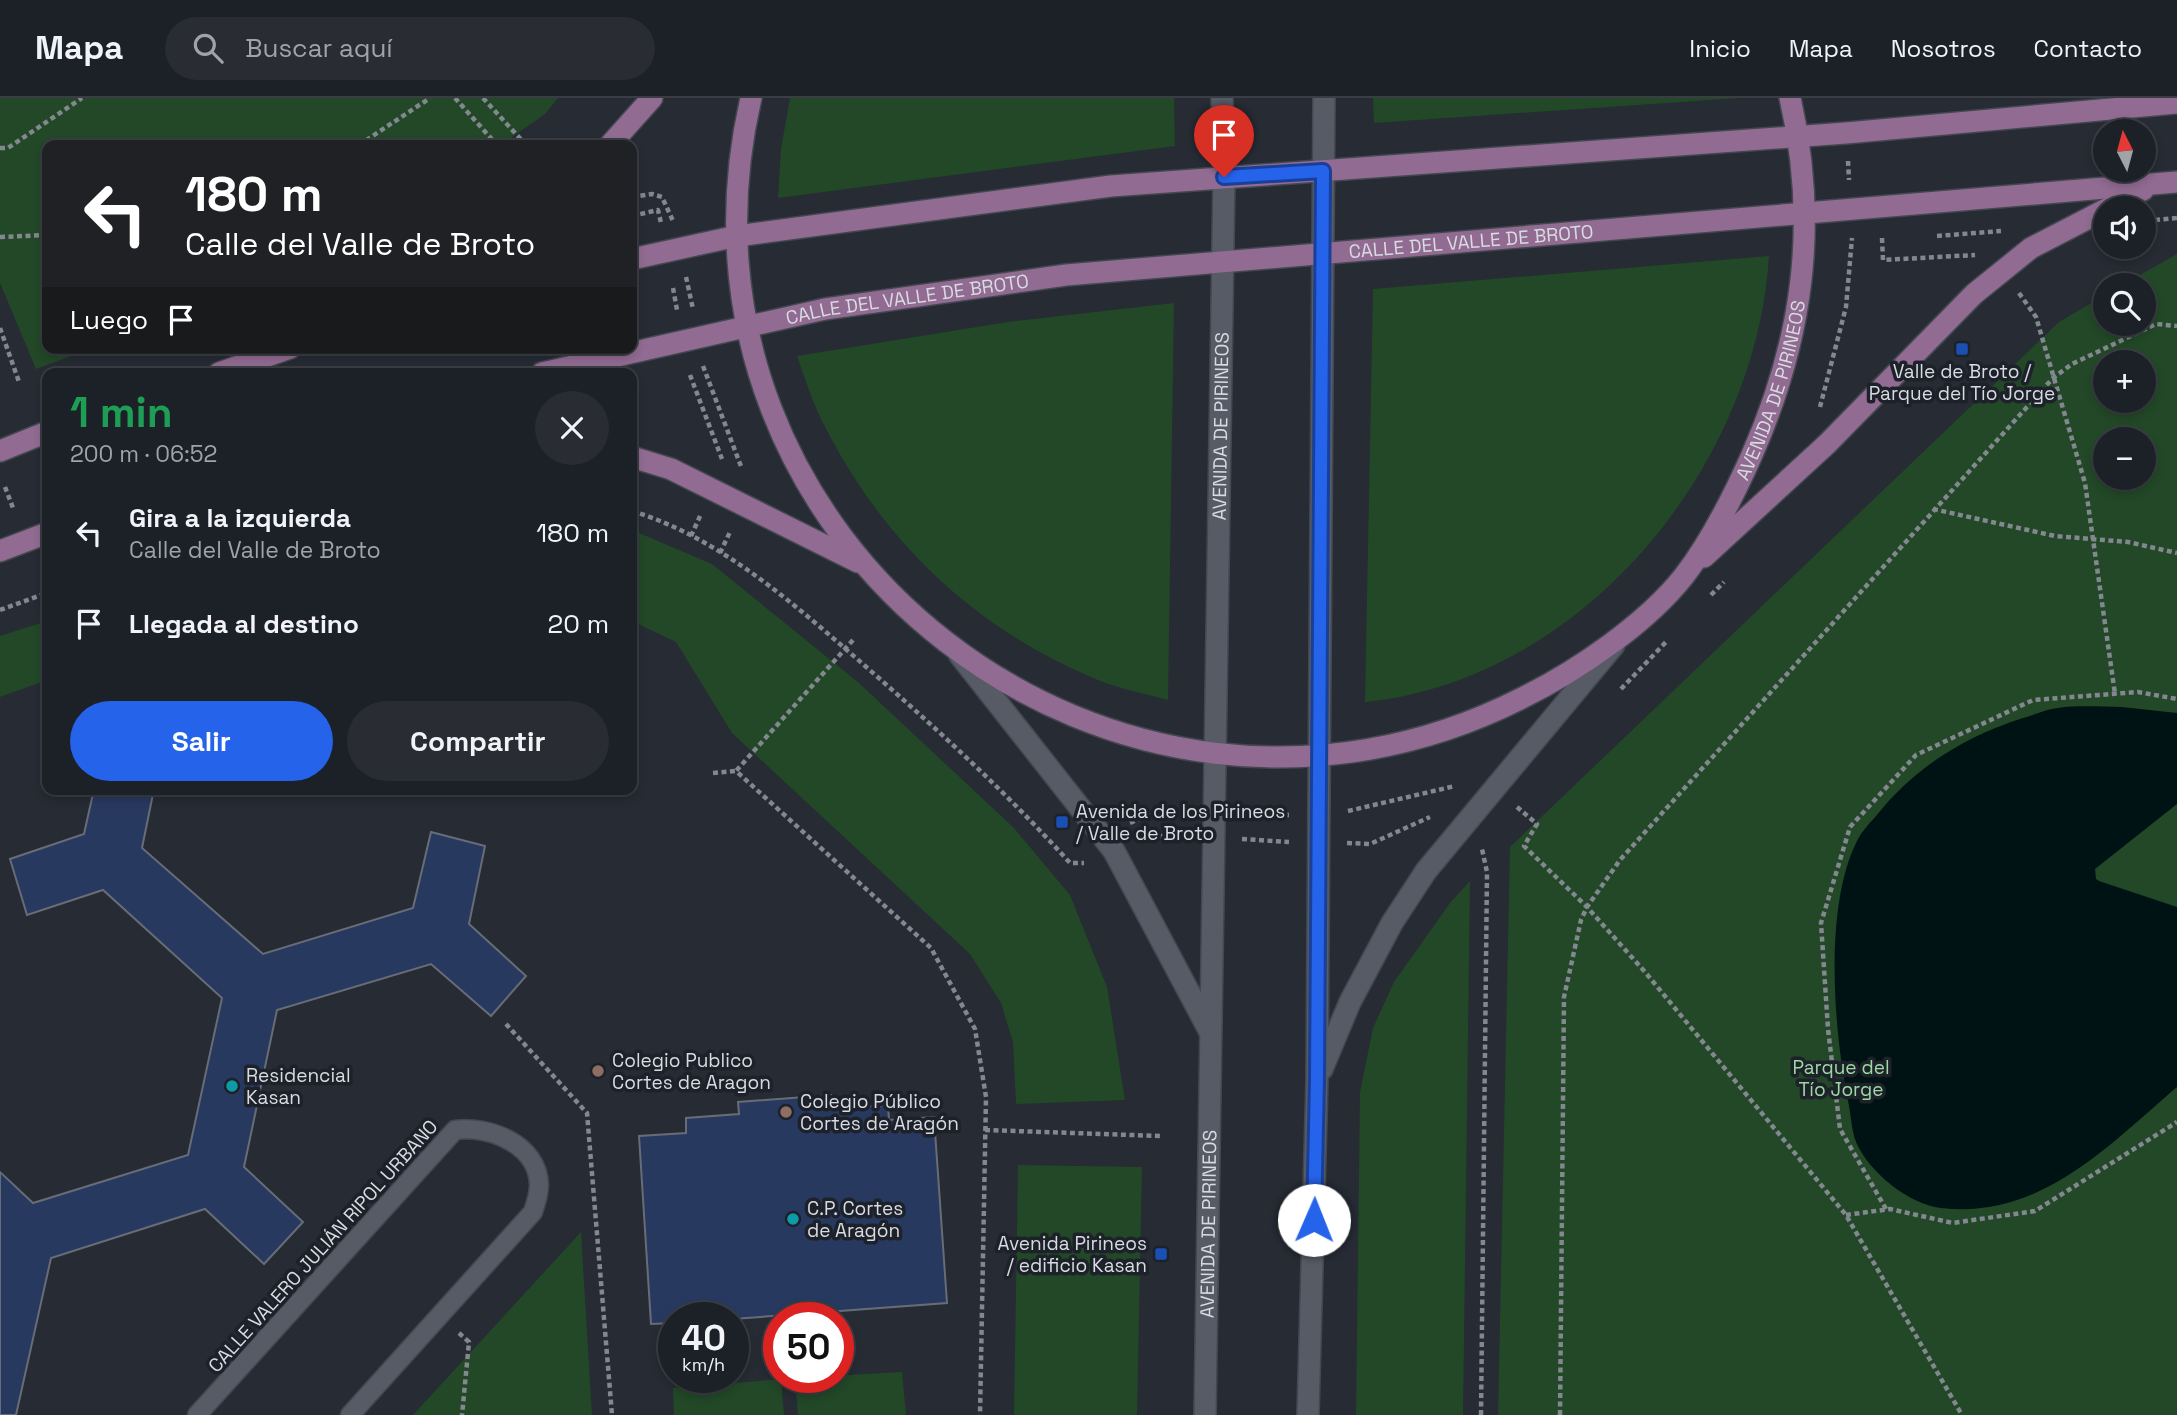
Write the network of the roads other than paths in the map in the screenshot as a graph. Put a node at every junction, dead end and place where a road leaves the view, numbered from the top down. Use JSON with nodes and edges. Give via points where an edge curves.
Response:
{"nodes":[{"id":1,"x":652,"y":98,"type":"edge"},
{"id":2,"x":751,"y":98,"type":"edge"},
{"id":3,"x":1222,"y":98,"type":"edge"},
{"id":4,"x":1324,"y":98,"type":"edge"},
{"id":5,"x":1790,"y":98,"type":"edge"},
{"id":6,"x":2091,"y":98,"type":"edge"},
{"id":7,"x":2177,"y":103,"type":"edge"},
{"id":8,"x":2112,"y":108,"type":"junction"},
{"id":9,"x":1799,"y":137,"type":"junction"},
{"id":10,"x":614,"y":140,"type":"edge"},
{"id":11,"x":1323,"y":171,"type":"junction"},
{"id":12,"x":1224,"y":177,"type":"junction"},
{"id":13,"x":2177,"y":182,"type":"edge"},
{"id":14,"x":2154,"y":184,"type":"junction"},
{"id":15,"x":1805,"y":214,"type":"junction"},
{"id":16,"x":737,"y":236,"type":"junction"},
{"id":17,"x":1323,"y":251,"type":"junction"},
{"id":18,"x":637,"y":258,"type":"edge"},
{"id":19,"x":1222,"y":260,"type":"junction"},
{"id":20,"x":747,"y":324,"type":"junction"},
{"id":21,"x":637,"y":350,"type":"edge"},
{"id":22,"x":273,"y":354,"type":"edge"},
{"id":23,"x":621,"y":354,"type":"edge"},
{"id":24,"x":233,"y":368,"type":"edge"},
{"id":25,"x":563,"y":368,"type":"edge"},
{"id":26,"x":42,"y":434,"type":"edge"},
{"id":27,"x":0,"y":451,"type":"edge"},
{"id":28,"x":637,"y":459,"type":"edge"},
{"id":29,"x":42,"y":535,"type":"edge"},
{"id":30,"x":0,"y":551,"type":"edge"},
{"id":31,"x":862,"y":564,"type":"junction"},
{"id":32,"x":1684,"y":576,"type":"junction"},
{"id":33,"x":1623,"y":634,"type":"junction"},
{"id":34,"x":959,"y":654,"type":"junction"},
{"id":35,"x":1216,"y":754,"type":"junction"},
{"id":36,"x":1318,"y":756,"type":"junction"},
{"id":37,"x":1211,"y":1033,"type":"junction"},
{"id":38,"x":1317,"y":1080,"type":"junction"},
{"id":39,"x":197,"y":1415,"type":"edge"},
{"id":40,"x":350,"y":1415,"type":"edge"},
{"id":41,"x":1205,"y":1415,"type":"edge"},
{"id":42,"x":1308,"y":1415,"type":"edge"}],
"edges":[{"from":1,"to":10,"type":"main road"},
{"from":2,"to":16,"type":"main road","name":"AVENIDA DE PIRINEOS","via":[[743,135]]},
{"from":3,"to":12,"type":"main road","name":"AVENIDA DE PIRINEOS"},
{"from":4,"to":11,"type":"main road","name":"AVENIDA DE PIRINEOS"},
{"from":5,"to":9,"type":"main road","name":"AVENIDA DE PIRINEOS"},
{"from":6,"to":8,"type":"main road"},
{"from":7,"to":8,"type":"main road"},
{"from":8,"to":9,"type":"main road"},
{"from":9,"to":11,"type":"main road"},
{"from":9,"to":15,"type":"main road","name":"AVENIDA DE PIRINEOS"},
{"from":11,"to":12,"type":"main road"},
{"from":11,"to":17,"type":"main road","name":"AVENIDA DE PIRINEOS"},
{"from":12,"to":16,"type":"main road","via":[[1111,186]]},
{"from":12,"to":19,"type":"main road","name":"AVENIDA DE PIRINEOS"},
{"from":13,"to":14,"type":"main road","name":"CALLE DEL VALLE DE BROTO"},
{"from":14,"to":15,"type":"main road","name":"CALLE DEL VALLE DE BROTO"},
{"from":14,"to":32,"type":"main road","name":"CALLE DEL VALLE DE BROTO","via":[[2068,226],[2000,272],[1827,444]]},
{"from":15,"to":17,"type":"main road","name":"CALLE DEL VALLE DE BROTO"},
{"from":15,"to":32,"type":"main road","name":"AVENIDA DE PIRINEOS","via":[[1795,330],[1779,389],[1743,475]]},
{"from":16,"to":18,"type":"main road"},
{"from":16,"to":20,"type":"main road","name":"AVENIDA DE PIRINEOS"},
{"from":17,"to":19,"type":"main road","name":"CALLE DEL VALLE DE BROTO"},
{"from":17,"to":36,"type":"main road","name":"AVENIDA DE PIRINEOS"},
{"from":19,"to":20,"type":"main road","name":"CALLE DEL VALLE DE BROTO","via":[[922,294]]},
{"from":19,"to":35,"type":"main road","name":"AVENIDA DE PIRINEOS"},
{"from":20,"to":21,"type":"main road","name":"CALLE DEL VALLE DE BROTO"},
{"from":20,"to":31,"type":"main road","name":"AVENIDA DE PIRINEOS","via":[[783,434],[810,490]]},
{"from":22,"to":24,"type":"main road"},
{"from":23,"to":25,"type":"main road","name":"CALLE DEL VALLE DE BROTO"},
{"from":26,"to":27,"type":"main road"},
{"from":28,"to":31,"type":"main road","via":[[692,479]]},
{"from":29,"to":30,"type":"main road"},
{"from":31,"to":34,"type":"main road","name":"AVENIDA DE PIRINEOS","via":[[908,612]]},
{"from":32,"to":33,"type":"main road","name":"AVENIDA DE PIRINEOS"},
{"from":33,"to":36,"type":"main road","name":"AVENIDA DE PIRINEOS","via":[[1555,682],[1480,718],[1400,744]]},
{"from":33,"to":38,"type":"main road","name":"AVENIDA DE PIRINEOS","via":[[1426,871],[1350,1002]]},
{"from":34,"to":35,"type":"main road","name":"AVENIDA DE PIRINEOS","via":[[1018,691],[1081,720],[1147,742]]},
{"from":34,"to":37,"type":"main road","name":"AVENIDA DE PIRINEOS","via":[[1114,851]]},
{"from":35,"to":36,"type":"main road","name":"AVENIDA DE PIRINEOS"},
{"from":35,"to":37,"type":"main road","name":"AVENIDA DE PIRINEOS"},
{"from":36,"to":38,"type":"main road","name":"AVENIDA DE PIRINEOS"},
{"from":37,"to":41,"type":"main road","name":"AVENIDA DE PIRINEOS"},
{"from":38,"to":42,"type":"main road","name":"AVENIDA DE PIRINEOS"},
{"from":39,"to":40,"type":"lane","name":"CALLE VALERO JULIÁN RIPOL URBANO","via":[[455,1130],[501,1133],[535,1171],[539,1182],[533,1212]]}]}
